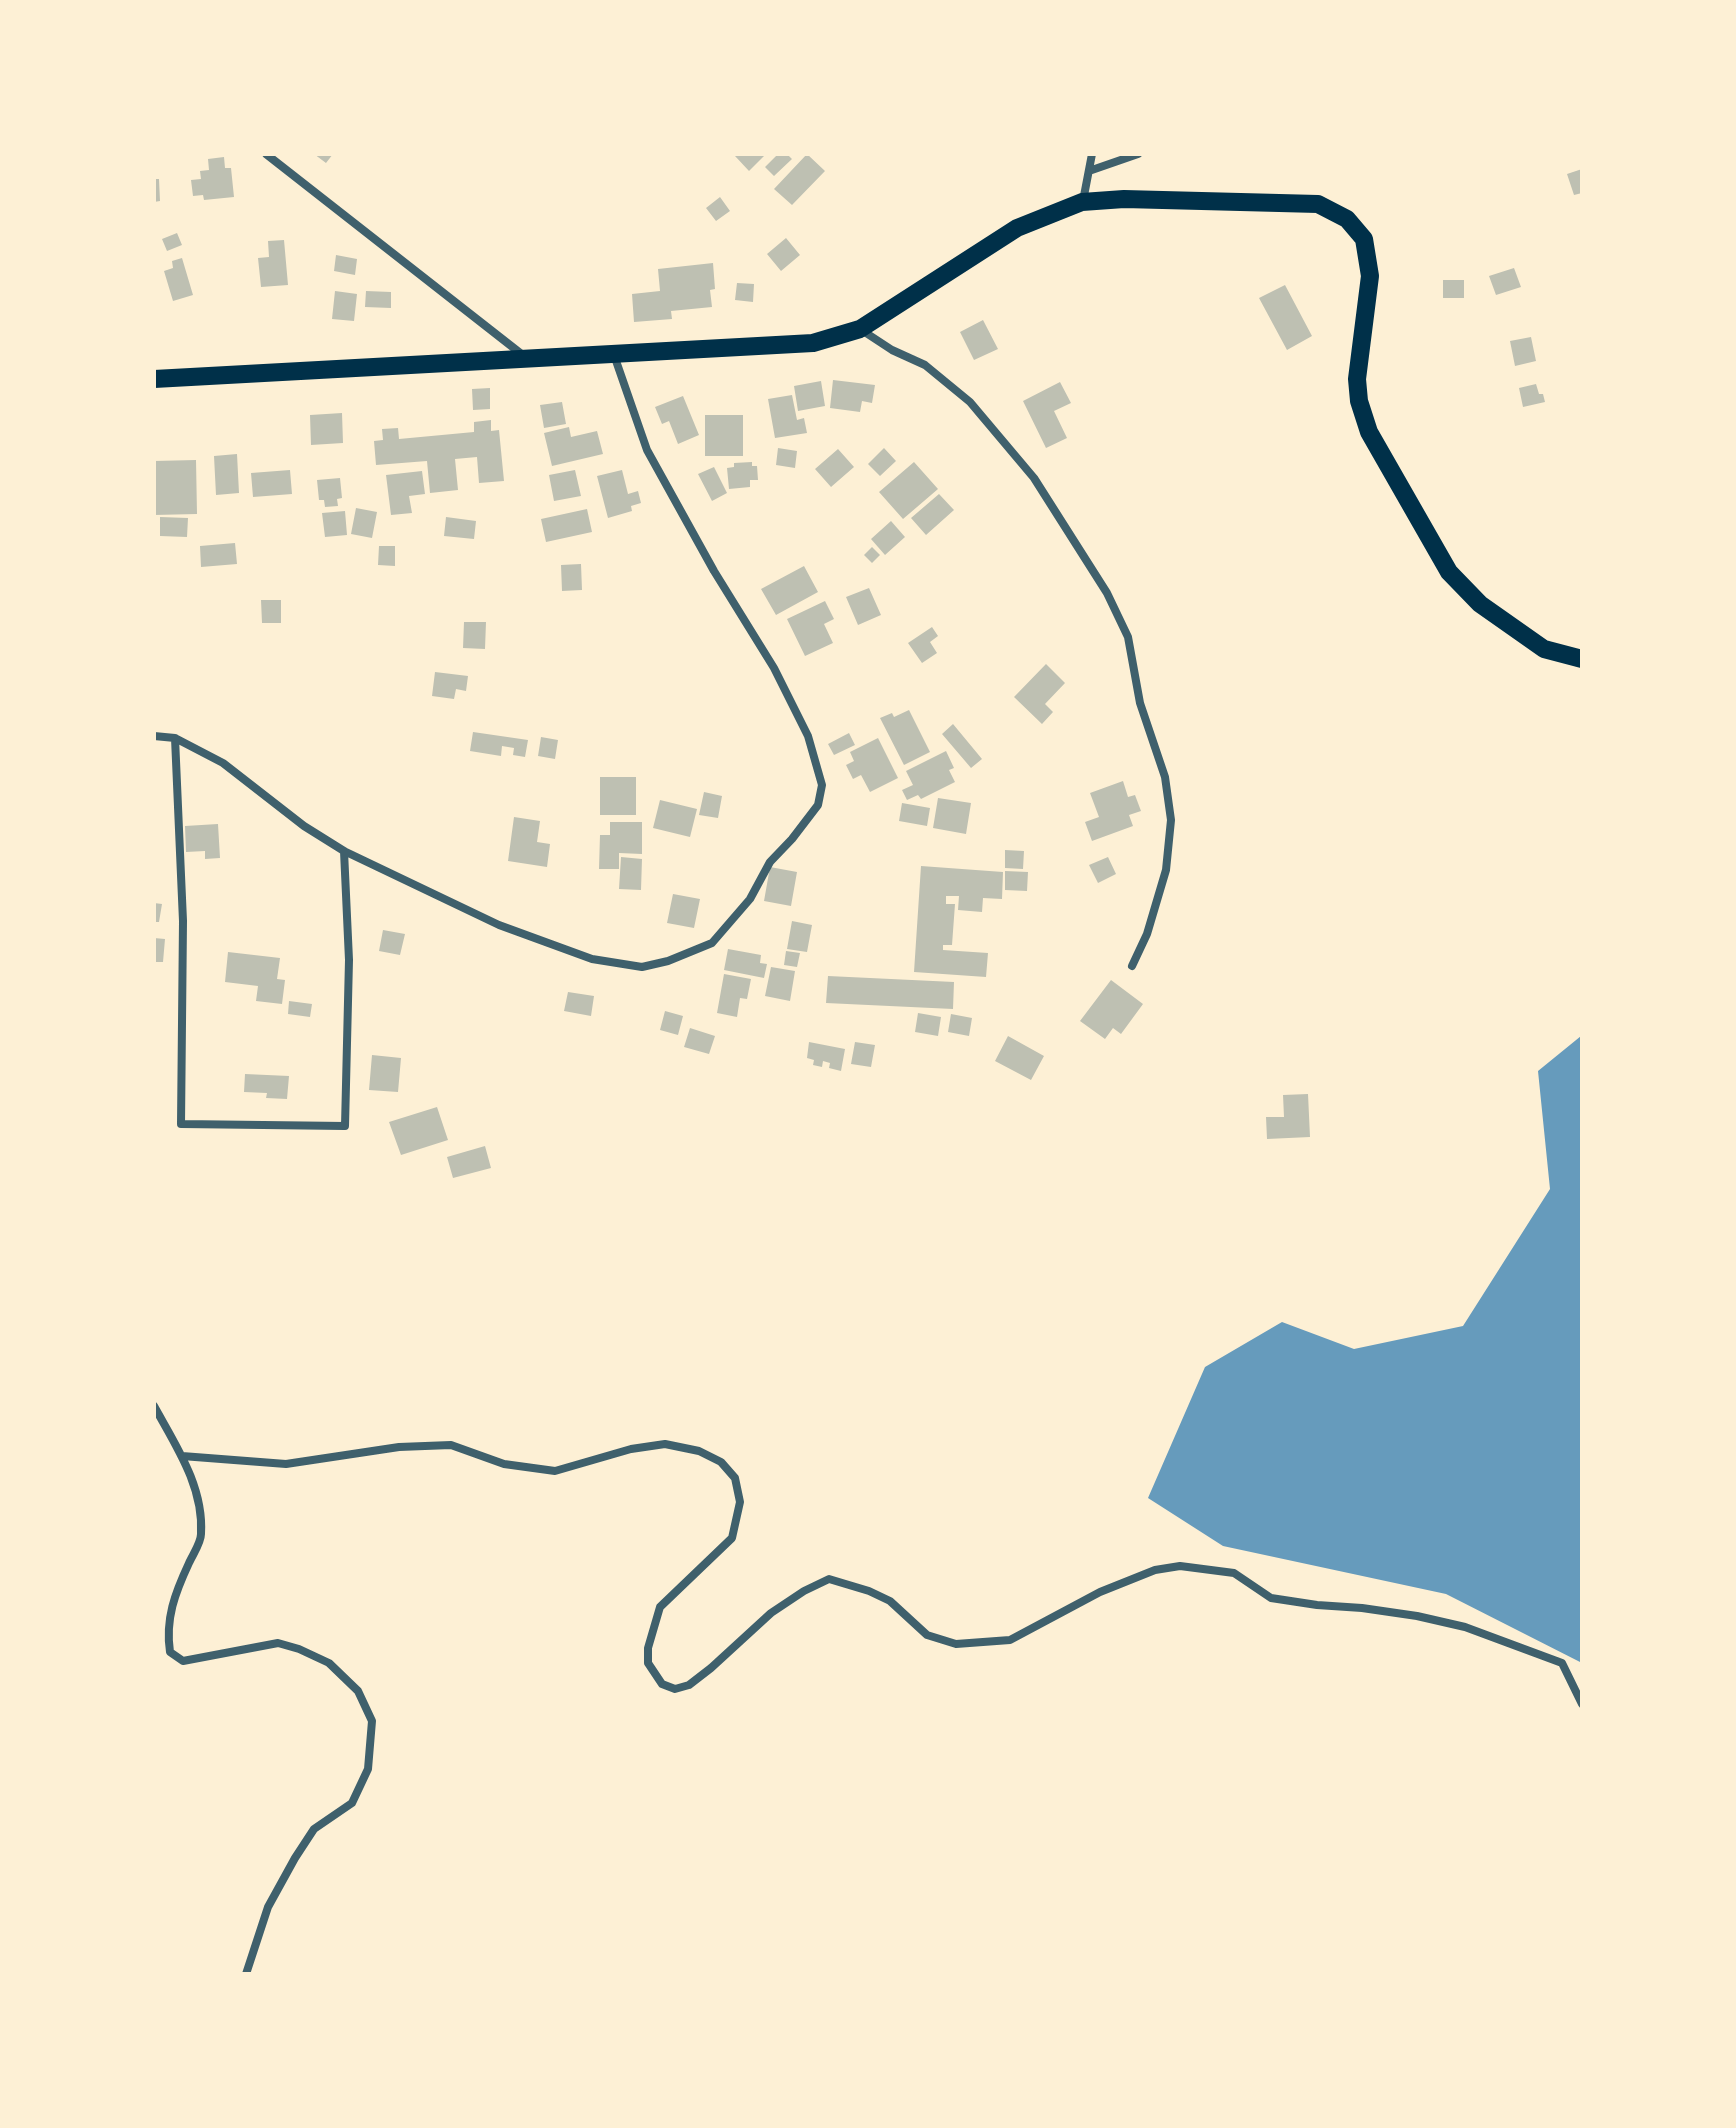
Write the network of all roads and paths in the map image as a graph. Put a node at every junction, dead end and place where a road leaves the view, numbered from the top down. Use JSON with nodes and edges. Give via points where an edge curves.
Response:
{"nodes":[{"id":1,"x":266,"y":154,"type":"edge"},
{"id":2,"x":1092,"y":154,"type":"edge"},
{"id":3,"x":1138,"y":154,"type":"edge"},
{"id":4,"x":1089,"y":171,"type":"junction"},
{"id":5,"x":1082,"y":202,"type":"junction"},
{"id":6,"x":860,"y":329,"type":"junction"},
{"id":7,"x":614,"y":354,"type":"junction"},
{"id":8,"x":528,"y":359,"type":"junction"},
{"id":9,"x":154,"y":379,"type":"edge"},
{"id":10,"x":1582,"y":659,"type":"edge"},
{"id":11,"x":154,"y":736,"type":"edge"},
{"id":12,"x":175,"y":738,"type":"junction"},
{"id":13,"x":344,"y":851,"type":"junction"},
{"id":14,"x":1132,"y":966,"type":"dead end"},
{"id":15,"x":154,"y":1406,"type":"edge"},
{"id":16,"x":182,"y":1456,"type":"junction"},
{"id":17,"x":1582,"y":1704,"type":"edge"},
{"id":18,"x":246,"y":1974,"type":"edge"}],
"edges":[{"from":1,"to":8,"type":"street"},
{"from":2,"to":4,"type":"street"},
{"from":3,"to":4,"type":"street"},
{"from":4,"to":5,"type":"street"},
{"from":5,"to":6,"type":"highway","via":[[1017,228]]},
{"from":5,"to":10,"type":"highway","via":[[1292,202],[1318,204],[1347,219],[1364,239],[1370,276],[1357,379],[1369,432],[1449,572],[1480,604],[1544,649]]},
{"from":6,"to":7,"type":"highway","via":[[813,343]]},
{"from":6,"to":14,"type":"street","via":[[925,365],[970,402],[1034,478],[1107,593],[1128,637],[1171,820],[1166,870]]},
{"from":7,"to":8,"type":"highway"},
{"from":7,"to":13,"type":"street","via":[[647,450],[808,736],[822,785],[818,805],[712,943],[642,967],[592,959],[499,925]]},
{"from":8,"to":9,"type":"highway"},
{"from":11,"to":12,"type":"street"},
{"from":12,"to":13,"type":"street","via":[[223,763]]},
{"from":12,"to":13,"type":"street","via":[[183,921],[181,1124],[345,1126],[349,960]]},
{"from":15,"to":16,"type":"street"},
{"from":16,"to":17,"type":"street","via":[[286,1464],[451,1445],[504,1464],[555,1471],[665,1444],[699,1451],[721,1462],[735,1478],[740,1502],[732,1538],[660,1607],[648,1663],[662,1684],[675,1689],[711,1668],[771,1613],[829,1579],[890,1601],[927,1635],[956,1644],[1010,1640],[1100,1592],[1180,1566],[1234,1573],[1271,1598],[1465,1627],[1562,1663]]},
{"from":16,"to":18,"type":"street","via":[[196,1491],[202,1536],[172,1602],[170,1652],[183,1661],[278,1643],[299,1649],[329,1663],[358,1691],[372,1721],[368,1769],[352,1803],[314,1829],[295,1858],[268,1907]]}]}
